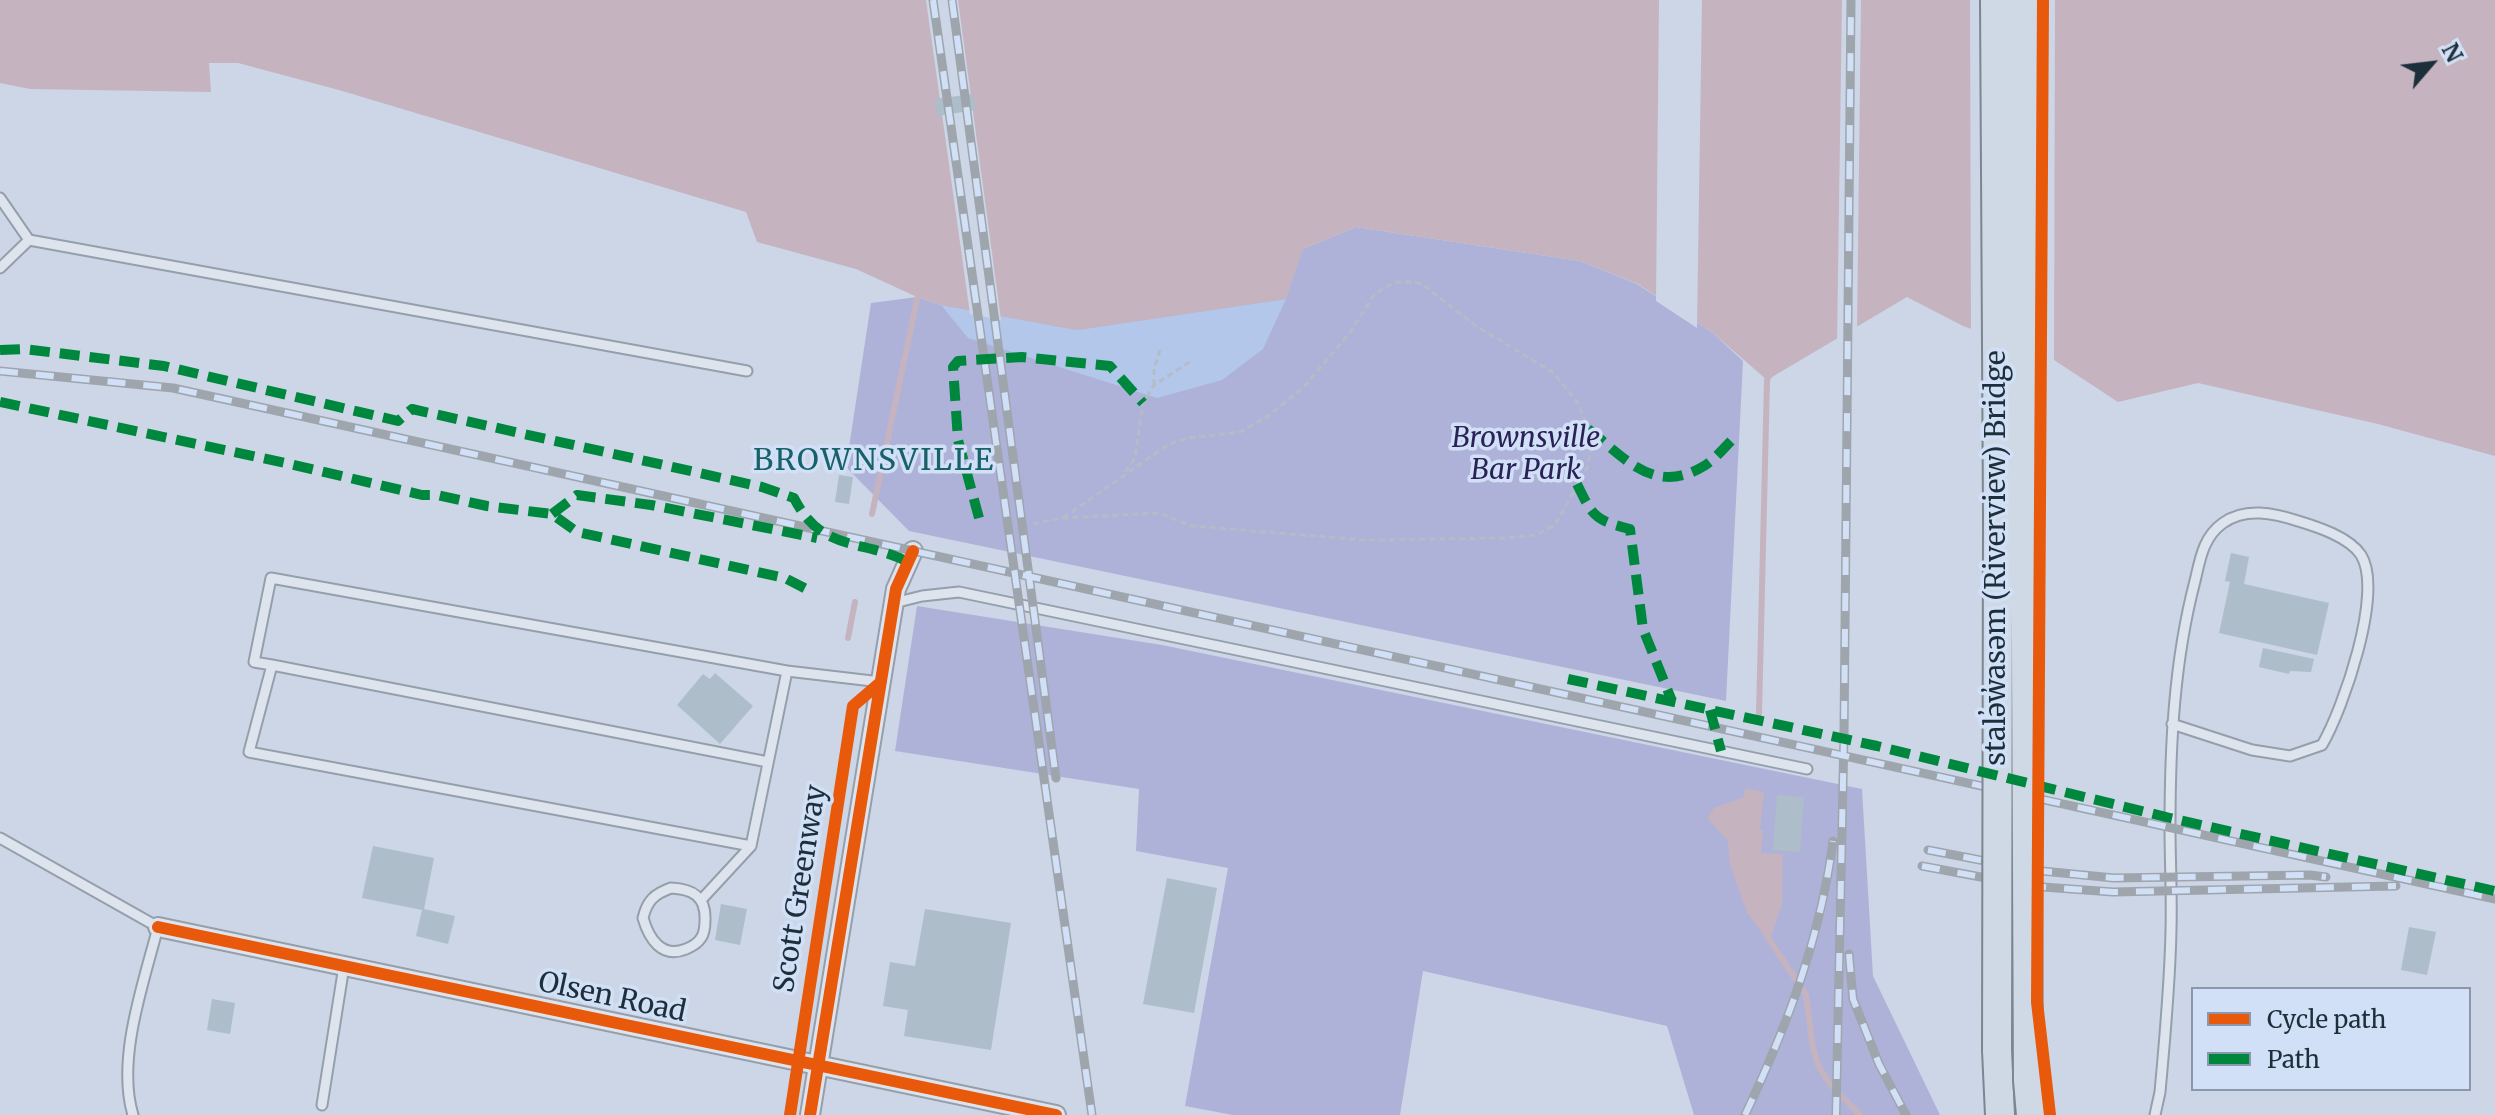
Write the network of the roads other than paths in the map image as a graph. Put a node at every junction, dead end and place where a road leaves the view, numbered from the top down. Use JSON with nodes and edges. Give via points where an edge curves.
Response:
{"nodes":[{"id":1,"x":1995,"y":0,"type":"edge"},
{"id":2,"x":2023,"y":0,"type":"edge"},
{"id":3,"x":0,"y":198,"type":"edge"},
{"id":4,"x":29,"y":240,"type":"junction"},
{"id":5,"x":0,"y":268,"type":"edge"},
{"id":6,"x":747,"y":371,"type":"dead end"},
{"id":7,"x":913,"y":551,"type":"dead end"},
{"id":8,"x":893,"y":604,"type":"junction"},
{"id":9,"x":272,"y":665,"type":"junction"},
{"id":10,"x":787,"y":671,"type":"junction"},
{"id":11,"x":881,"y":682,"type":"junction"},
{"id":12,"x":2172,"y":724,"type":"junction"},
{"id":13,"x":768,"y":762,"type":"junction"},
{"id":14,"x":1807,"y":769,"type":"dead end"},
{"id":15,"x":0,"y":838,"type":"edge"},
{"id":16,"x":751,"y":846,"type":"junction"},
{"id":17,"x":702,"y":899,"type":"junction"},
{"id":18,"x":158,"y":927,"type":"junction"},
{"id":19,"x":344,"y":966,"type":"junction"},
{"id":20,"x":818,"y":1065,"type":"junction"},
{"id":21,"x":322,"y":1105,"type":"dead end"},
{"id":22,"x":991,"y":1108,"type":"edge"},
{"id":23,"x":133,"y":1115,"type":"edge"},
{"id":24,"x":810,"y":1115,"type":"edge"},
{"id":25,"x":1053,"y":1115,"type":"edge"},
{"id":26,"x":2000,"y":1115,"type":"edge"},
{"id":27,"x":2031,"y":1115,"type":"edge"},
{"id":28,"x":2155,"y":1115,"type":"edge"}],
"edges":[{"from":1,"to":26,"type":"main road","name":"stal̕əw̓asəm (Riverview) Bridge","bridge":true},
{"from":2,"to":27,"type":"main road","name":"stal̕əw̓asəm (Riverview) Bridge","bridge":true},
{"from":3,"to":4,"type":"lane"},
{"from":4,"to":5,"type":"lane"},
{"from":4,"to":6,"type":"lane"},
{"from":7,"to":8,"type":"street"},
{"from":8,"to":11,"type":"street"},
{"from":8,"to":14,"type":"lane","via":[[959,592]]},
{"from":9,"to":10,"type":"lane","via":[[254,662],[271,578]]},
{"from":9,"to":13,"type":"lane"},
{"from":9,"to":16,"type":"lane","via":[[249,752]]},
{"from":10,"to":11,"type":"lane"},
{"from":10,"to":13,"type":"lane"},
{"from":11,"to":20,"type":"street"},
{"from":12,"to":12,"type":"lane","via":[[2186,615],[2205,543],[2222,523],[2244,513],[2276,513],[2316,526],[2360,553],[2368,572],[2362,637],[2335,723],[2322,745],[2290,756],[2252,750]]},
{"from":12,"to":28,"type":"lane","via":[[2172,928]]},
{"from":13,"to":16,"type":"lane"},
{"from":15,"to":18,"type":"lane"},
{"from":16,"to":17,"type":"lane"},
{"from":17,"to":17,"type":"lane","via":[[702,937],[684,951],[661,950],[643,918],[650,900],[671,888]]},
{"from":18,"to":19,"type":"street","name":"Olsen Road"},
{"from":18,"to":23,"type":"lane","via":[[130,1032]]},
{"from":19,"to":20,"type":"street","name":"Olsen Road"},
{"from":19,"to":21,"type":"lane"},
{"from":20,"to":22,"type":"street","name":"Olsen Road"},
{"from":20,"to":24,"type":"street"},
{"from":22,"to":25,"type":"street","name":"Olsen Road"}]}
